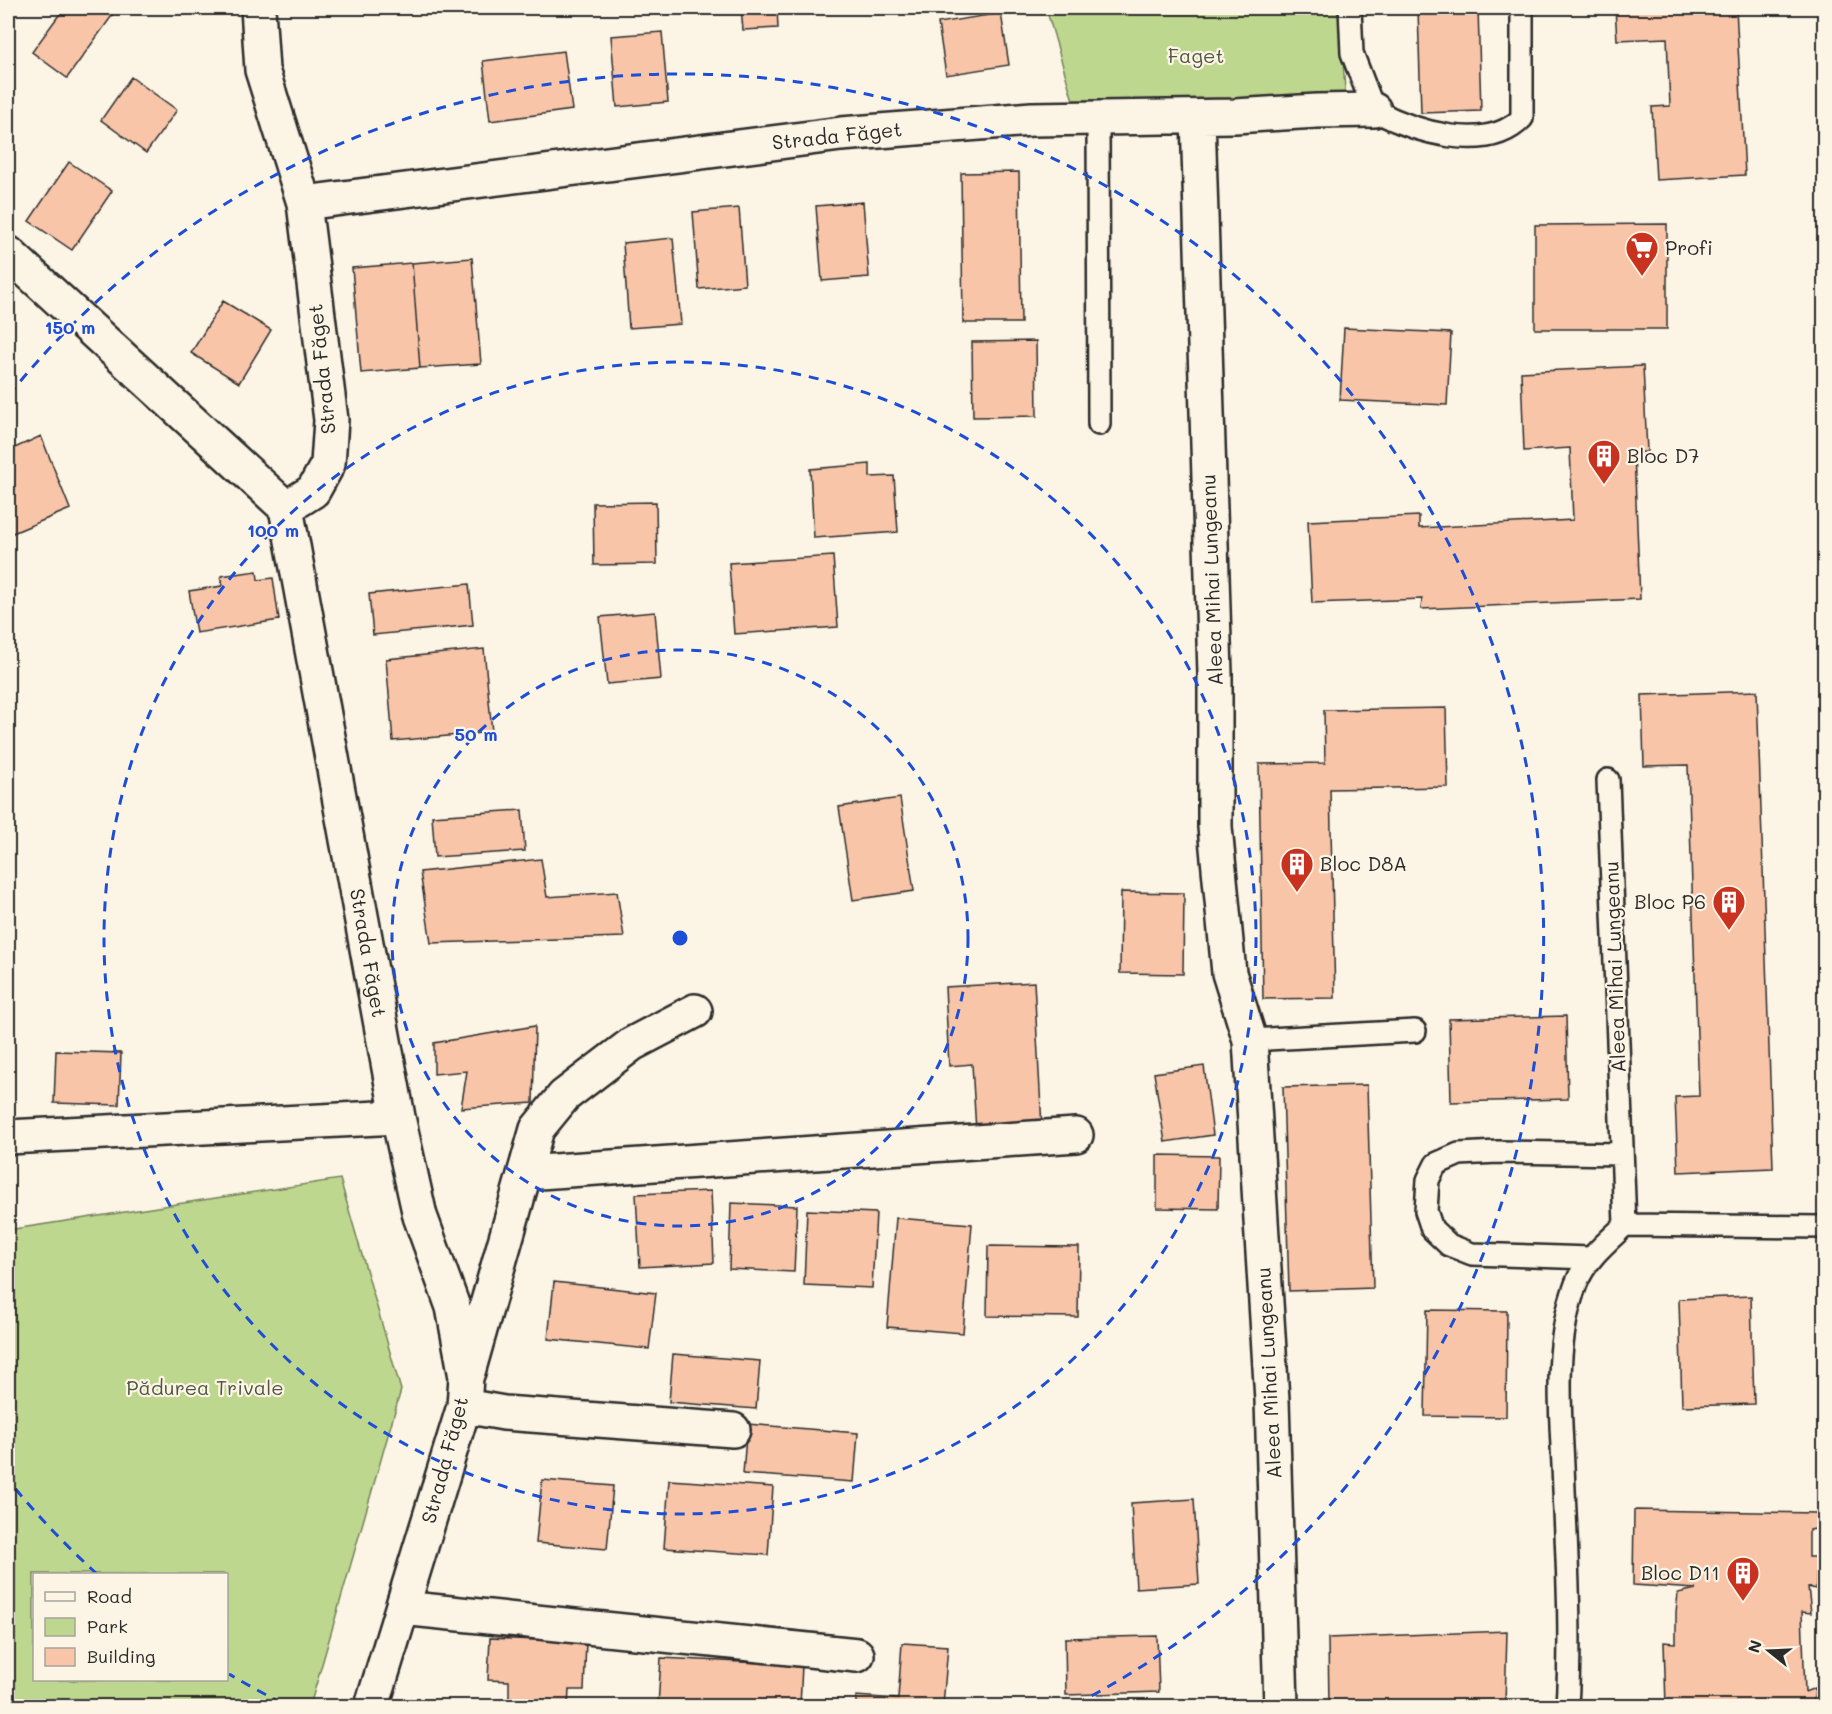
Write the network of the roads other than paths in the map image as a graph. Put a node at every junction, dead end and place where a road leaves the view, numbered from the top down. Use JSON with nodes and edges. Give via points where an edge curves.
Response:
{"nodes":[{"id":1,"x":258,"y":8,"type":"edge"},
{"id":2,"x":1350,"y":8,"type":"edge"},
{"id":3,"x":1521,"y":8,"type":"edge"},
{"id":4,"x":1374,"y":110,"type":"junction"},
{"id":5,"x":1198,"y":117,"type":"junction"},
{"id":6,"x":1098,"y":119,"type":"junction"},
{"id":7,"x":304,"y":203,"type":"junction"},
{"id":8,"x":8,"y":253,"type":"edge"},
{"id":9,"x":1099,"y":424,"type":"dead end"},
{"id":10,"x":286,"y":507,"type":"junction"},
{"id":11,"x":1608,"y":780,"type":"dead end"},
{"id":12,"x":695,"y":1011,"type":"dead end"},
{"id":13,"x":1415,"y":1031,"type":"dead end"},
{"id":14,"x":1250,"y":1040,"type":"junction"},
{"id":15,"x":398,"y":1117,"type":"junction"},
{"id":16,"x":1076,"y":1135,"type":"dead end"},
{"id":17,"x":8,"y":1137,"type":"edge"},
{"id":18,"x":1622,"y":1154,"type":"junction"},
{"id":19,"x":525,"y":1173,"type":"junction"},
{"id":20,"x":1624,"y":1225,"type":"junction"},
{"id":21,"x":1824,"y":1227,"type":"edge"},
{"id":22,"x":1590,"y":1258,"type":"junction"},
{"id":23,"x":465,"y":1392,"type":"junction"},
{"id":24,"x":733,"y":1430,"type":"dead end"},
{"id":25,"x":402,"y":1608,"type":"junction"},
{"id":26,"x":857,"y":1655,"type":"dead end"},
{"id":27,"x":372,"y":1707,"type":"edge"},
{"id":28,"x":1281,"y":1707,"type":"edge"},
{"id":29,"x":1567,"y":1707,"type":"edge"}],
"edges":[{"from":1,"to":7,"type":"street","name":"Strada Făget","via":[[262,70]]},
{"from":2,"to":4,"type":"lane","via":[[1352,53]]},
{"from":3,"to":4,"type":"lane","via":[[1522,118],[1513,128],[1488,135],[1453,136],[1398,123]]},
{"from":4,"to":5,"type":"street","name":"Strada Făget"},
{"from":5,"to":6,"type":"street","name":"Strada Făget"},
{"from":5,"to":14,"type":"street","name":"Aleea Mihai Lungeanu","via":[[1215,674],[1215,827],[1229,973]]},
{"from":6,"to":7,"type":"street","name":"Strada Făget","via":[[1032,119],[841,134]]},
{"from":6,"to":9,"type":"lane"},
{"from":7,"to":10,"type":"street","name":"Strada Făget","via":[[331,420],[328,464],[313,491]]},
{"from":8,"to":10,"type":"street"},
{"from":10,"to":15,"type":"street","name":"Strada Făget"},
{"from":11,"to":18,"type":"lane","name":"Aleea Mihai Lungeanu"},
{"from":12,"to":19,"type":"street","via":[[632,1044],[564,1096],[537,1129]]},
{"from":13,"to":14,"type":"lane"},
{"from":14,"to":28,"type":"street","name":"Aleea Mihai Lungeanu","via":[[1272,1400]]},
{"from":15,"to":17,"type":"street"},
{"from":15,"to":23,"type":"street","name":"Strada Făget","via":[[420,1216],[453,1307]]},
{"from":16,"to":19,"type":"street"},
{"from":18,"to":20,"type":"lane","name":"Aleea Mihai Lungeanu"},
{"from":18,"to":22,"type":"lane","via":[[1460,1154],[1436,1164],[1428,1180],[1426,1211],[1431,1229],[1449,1245],[1472,1254]]},
{"from":19,"to":23,"type":"street"},
{"from":20,"to":21,"type":"lane"},
{"from":20,"to":22,"type":"lane"},
{"from":22,"to":29,"type":"lane","via":[[1576,1282],[1568,1308],[1559,1372],[1570,1655]]},
{"from":23,"to":24,"type":"street","via":[[504,1413]]},
{"from":23,"to":25,"type":"street","name":"Strada Făget"},
{"from":25,"to":26,"type":"street"},
{"from":25,"to":27,"type":"street","name":"Strada Făget"}]}
